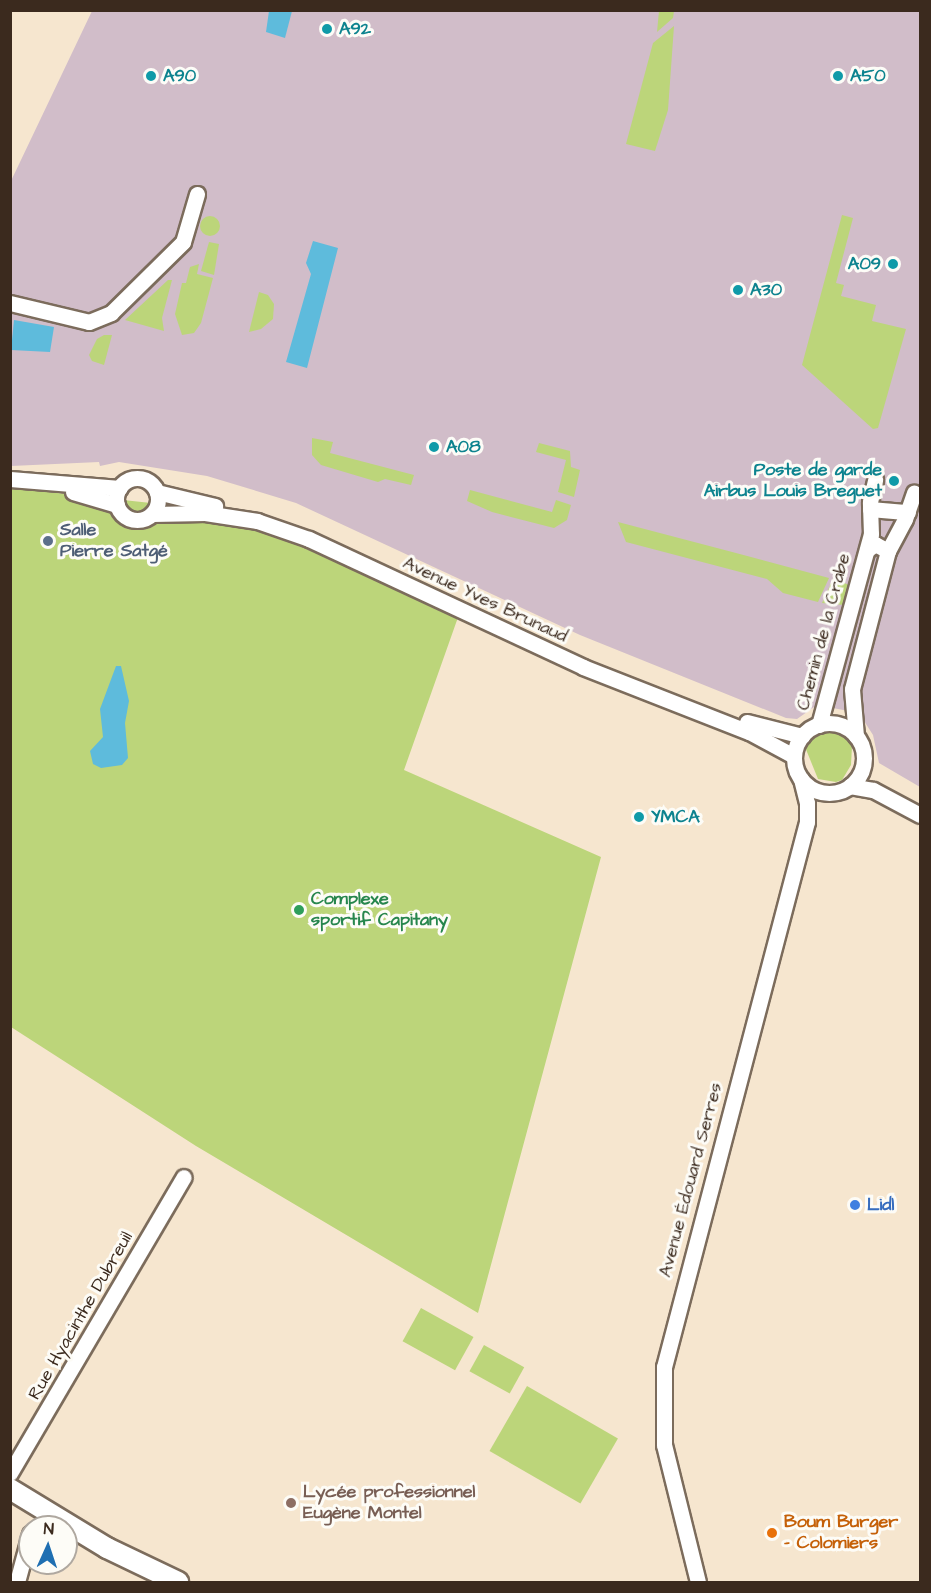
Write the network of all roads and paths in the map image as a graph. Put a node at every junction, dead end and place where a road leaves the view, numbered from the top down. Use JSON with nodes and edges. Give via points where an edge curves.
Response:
{"nodes":[{"id":1,"x":197,"y":194,"type":"dead end"},
{"id":2,"x":10,"y":303,"type":"edge"},
{"id":3,"x":10,"y":478,"type":"edge"},
{"id":4,"x":876,"y":480,"type":"dead end"},
{"id":5,"x":10,"y":488,"type":"edge"},
{"id":6,"x":120,"y":488,"type":"junction"},
{"id":7,"x":157,"y":492,"type":"junction"},
{"id":8,"x":914,"y":493,"type":"dead end"},
{"id":9,"x":117,"y":505,"type":"junction"},
{"id":10,"x":870,"y":509,"type":"junction"},
{"id":11,"x":908,"y":512,"type":"junction"},
{"id":12,"x":152,"y":514,"type":"junction"},
{"id":13,"x":871,"y":534,"type":"junction"},
{"id":14,"x":890,"y":545,"type":"junction"},
{"id":15,"x":867,"y":550,"type":"junction"},
{"id":16,"x":819,"y":724,"type":"junction"},
{"id":17,"x":802,"y":736,"type":"junction"},
{"id":18,"x":856,"y":736,"type":"junction"},
{"id":19,"x":794,"y":756,"type":"junction"},
{"id":20,"x":864,"y":757,"type":"junction"},
{"id":21,"x":801,"y":779,"type":"junction"},
{"id":22,"x":850,"y":786,"type":"junction"},
{"id":23,"x":832,"y":793,"type":"junction"},
{"id":24,"x":892,"y":799,"type":"junction"},
{"id":25,"x":921,"y":815,"type":"edge"},
{"id":26,"x":807,"y":822,"type":"junction"},
{"id":27,"x":184,"y":1177,"type":"dead end"},
{"id":28,"x":10,"y":1473,"type":"edge"},
{"id":29,"x":10,"y":1489,"type":"edge"},
{"id":30,"x":35,"y":1515,"type":"edge"},
{"id":31,"x":78,"y":1536,"type":"edge"},
{"id":32,"x":688,"y":1553,"type":"junction"},
{"id":33,"x":178,"y":1582,"type":"edge"},
{"id":34,"x":684,"y":1582,"type":"edge"},
{"id":35,"x":698,"y":1582,"type":"edge"}],
"edges":[{"from":1,"to":2,"type":"street","via":[[183,242],[111,312],[89,322]]},
{"from":3,"to":6,"type":"street"},
{"from":4,"to":10,"type":"street","name":"Chemin de la Crabe"},
{"from":5,"to":9,"type":"street","via":[[80,493]]},
{"from":6,"to":7,"type":"street","via":[[138,478],[151,483]]},
{"from":6,"to":9,"type":"street"},
{"from":7,"to":12,"type":"street","via":[[158,505]]},
{"from":7,"to":17,"type":"street","name":"Avenue Yves Brunaud","via":[[254,512],[308,530],[653,687],[778,733]]},
{"from":8,"to":11,"type":"street"},
{"from":9,"to":12,"type":"street","via":[[133,519]]},
{"from":10,"to":11,"type":"street"},
{"from":10,"to":13,"type":"street","name":"Chemin de la Crabe"},
{"from":11,"to":14,"type":"street"},
{"from":12,"to":19,"type":"street","name":"Avenue Yves Brunaud","via":[[205,513],[257,521],[309,539],[612,680],[749,732]]},
{"from":13,"to":14,"type":"street"},
{"from":13,"to":15,"type":"street","name":"Chemin de la Crabe"},
{"from":14,"to":15,"type":"street","name":"Chemin de la Crabe","via":[[875,544]]},
{"from":14,"to":18,"type":"street","via":[[852,689]]},
{"from":15,"to":16,"type":"street","name":"Chemin de la Crabe"},
{"from":16,"to":17,"type":"street"},
{"from":16,"to":18,"type":"street","via":[[837,724]]},
{"from":17,"to":19,"type":"street"},
{"from":18,"to":20,"type":"street"},
{"from":19,"to":21,"type":"street"},
{"from":20,"to":22,"type":"street","via":[[858,777]]},
{"from":20,"to":24,"type":"street","via":[[871,775]]},
{"from":21,"to":23,"type":"street","via":[[809,787]]},
{"from":21,"to":26,"type":"street","name":"Avenue Édouard Serres"},
{"from":22,"to":23,"type":"street"},
{"from":22,"to":24,"type":"street","via":[[859,785]]},
{"from":23,"to":26,"type":"street","name":"Avenue Édouard Serres"},
{"from":24,"to":25,"type":"street"},
{"from":26,"to":32,"type":"street","name":"Avenue Édouard Serres","via":[[666,1350],[661,1396],[664,1445]]},
{"from":27,"to":28,"type":"street","name":"Rue Hyacinthe Dubreuil"},
{"from":29,"to":30,"type":"main road"},
{"from":31,"to":33,"type":"main road"},
{"from":32,"to":34,"type":"street","name":"Avenue Édouard Serres"},
{"from":32,"to":35,"type":"street","name":"Avenue Édouard Serres"}]}
